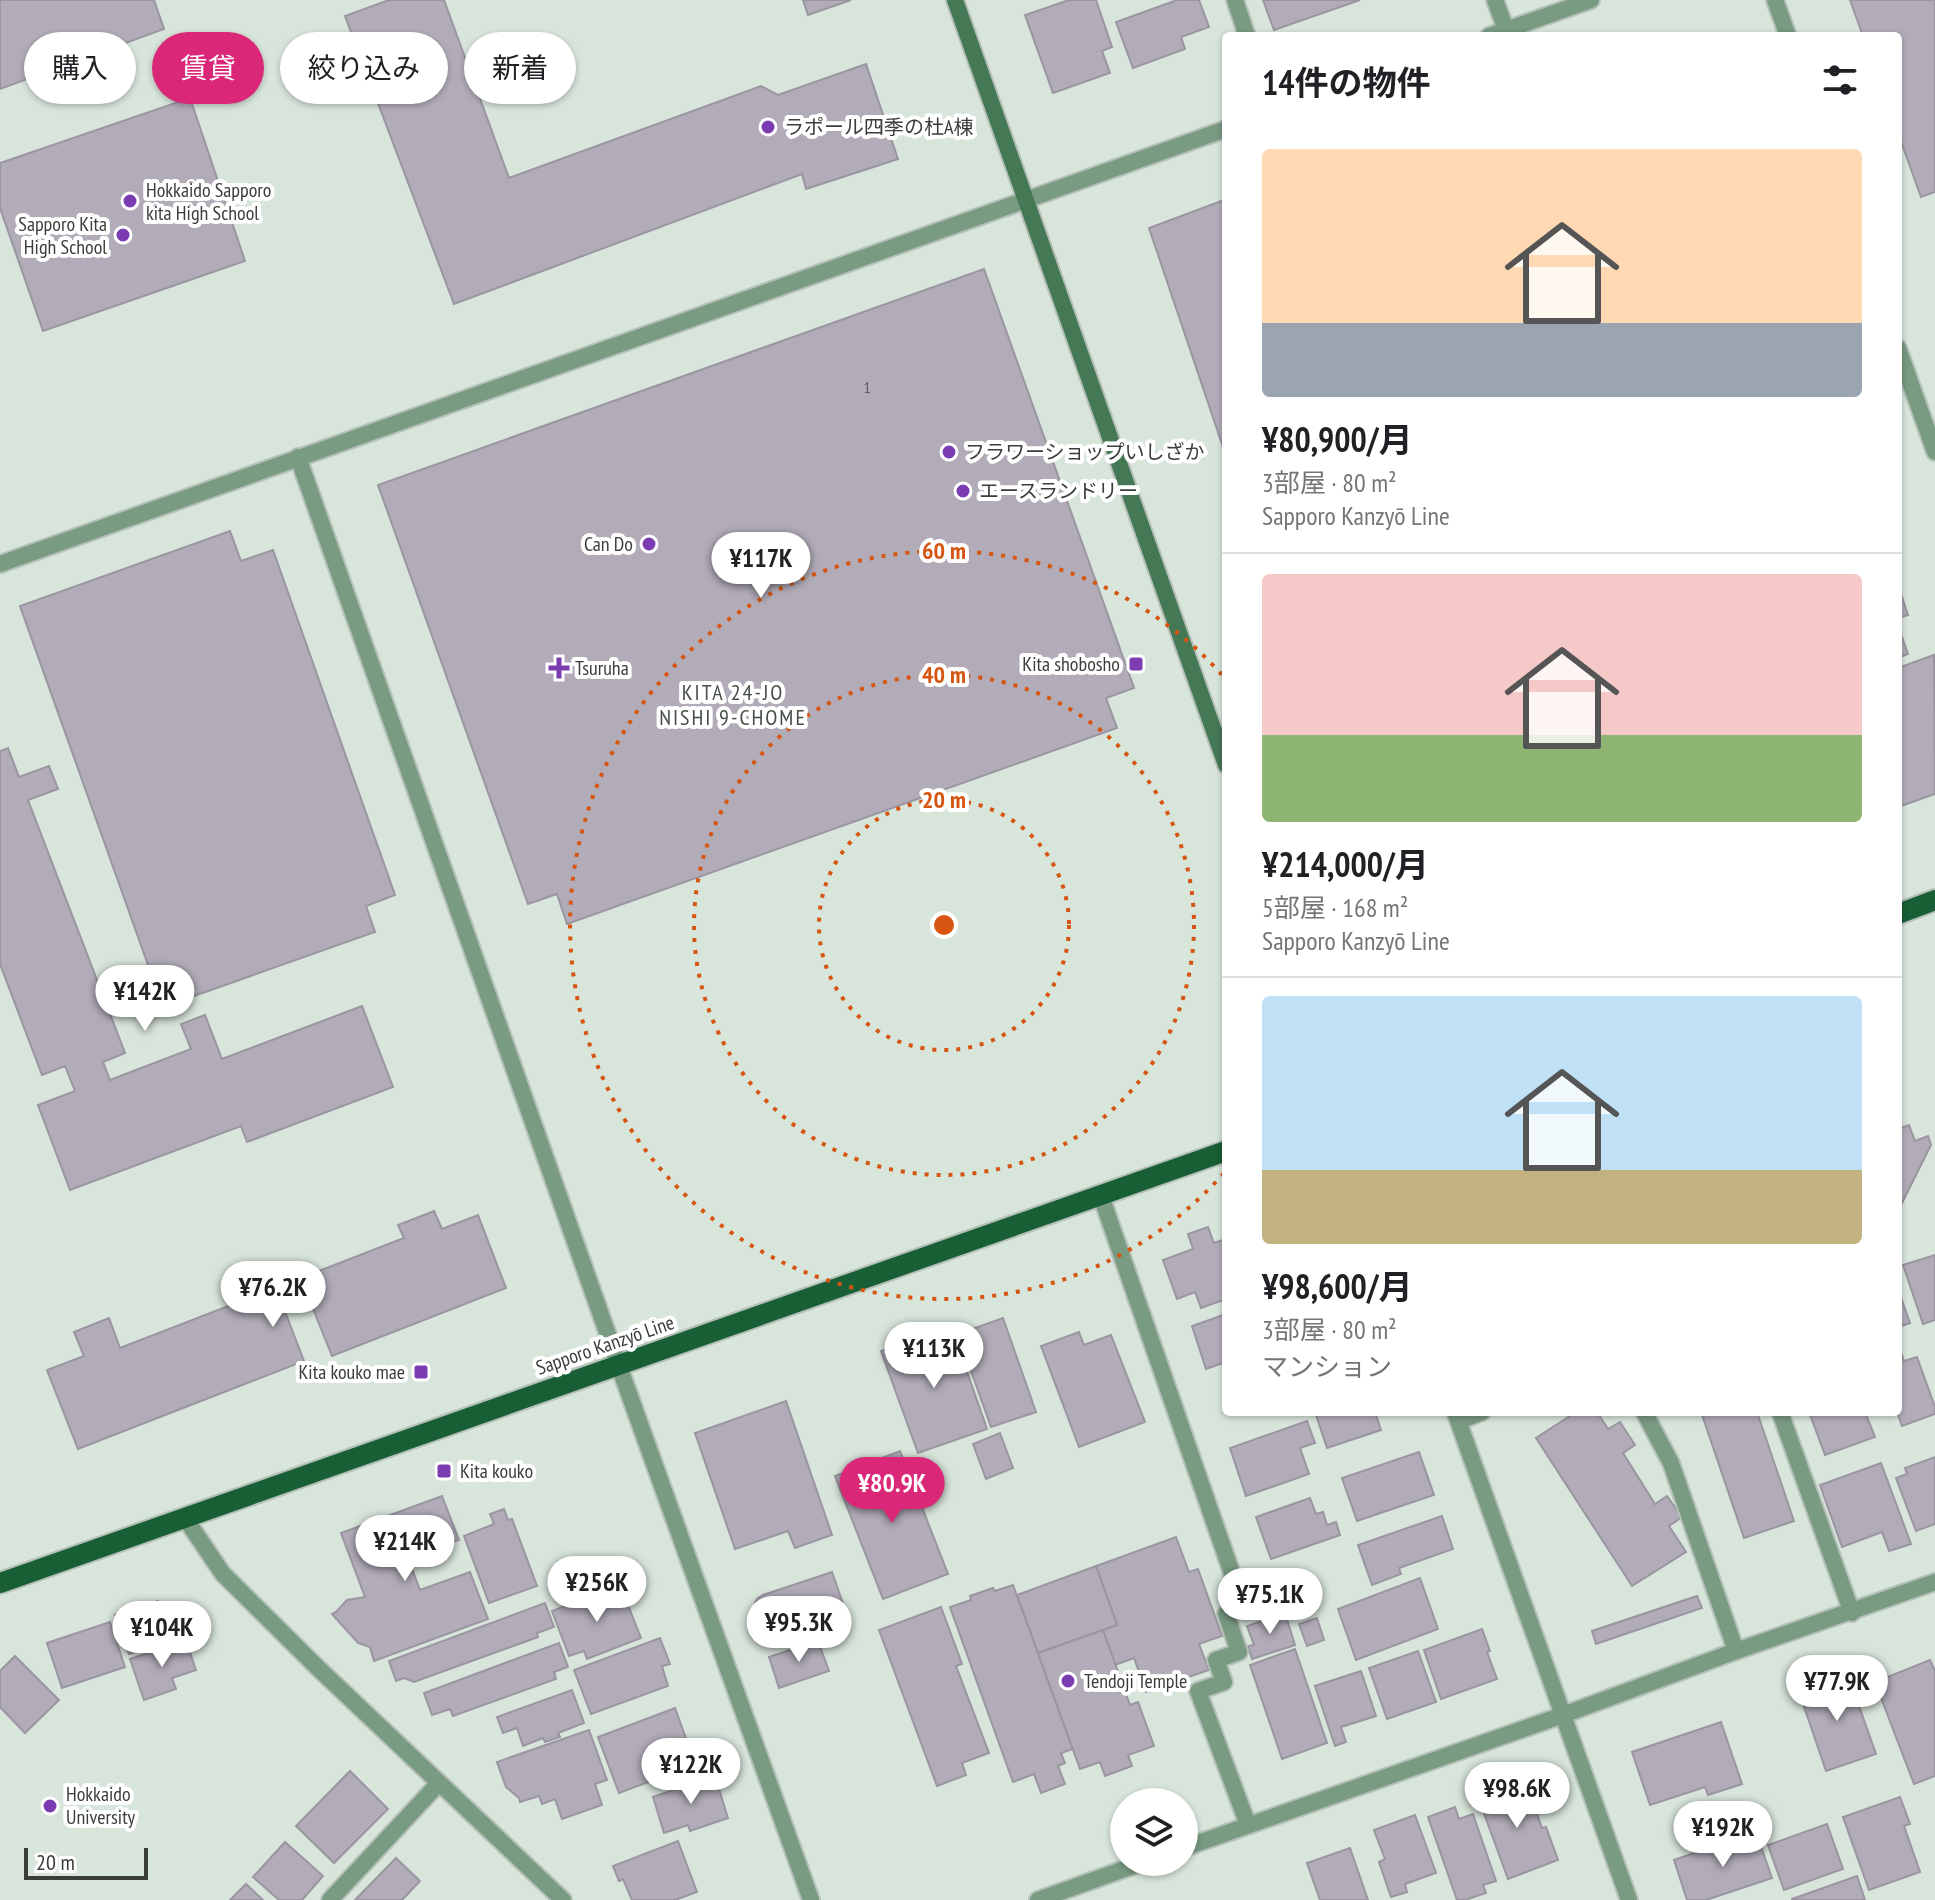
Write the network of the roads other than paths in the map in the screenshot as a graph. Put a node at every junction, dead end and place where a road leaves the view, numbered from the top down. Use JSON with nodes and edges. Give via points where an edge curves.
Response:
{"nodes":[{"id":1,"x":955,"y":0,"type":"edge"},
{"id":2,"x":1235,"y":0,"type":"edge"},
{"id":3,"x":1495,"y":0,"type":"edge"},
{"id":4,"x":1591,"y":0,"type":"edge"},
{"id":5,"x":1775,"y":0,"type":"edge"},
{"id":6,"x":1506,"y":30,"type":"junction"},
{"id":7,"x":1246,"y":32,"type":"edge"},
{"id":8,"x":1500,"y":32,"type":"edge"},
{"id":9,"x":1787,"y":32,"type":"edge"},
{"id":10,"x":1222,"y":130,"type":"edge"},
{"id":11,"x":1026,"y":200,"type":"junction"},
{"id":12,"x":1902,"y":359,"type":"edge"},
{"id":13,"x":1935,"y":452,"type":"edge"},
{"id":14,"x":298,"y":457,"type":"junction"},
{"id":15,"x":0,"y":564,"type":"edge"},
{"id":16,"x":1222,"y":754,"type":"edge"},
{"id":17,"x":1935,"y":900,"type":"edge"},
{"id":18,"x":1902,"y":912,"type":"edge"},
{"id":19,"x":1222,"y":1152,"type":"edge"},
{"id":20,"x":1101,"y":1196,"type":"junction"},
{"id":21,"x":619,"y":1366,"type":"junction"},
{"id":22,"x":1646,"y":1416,"type":"edge"},
{"id":23,"x":1781,"y":1416,"type":"edge"},
{"id":24,"x":1457,"y":1417,"type":"edge"},
{"id":25,"x":185,"y":1518,"type":"junction"},
{"id":26,"x":1935,"y":1582,"type":"edge"},
{"id":27,"x":0,"y":1583,"type":"edge"},
{"id":28,"x":1852,"y":1613,"type":"junction"},
{"id":29,"x":1736,"y":1651,"type":"junction"},
{"id":30,"x":1563,"y":1715,"type":"junction"},
{"id":31,"x":439,"y":1783,"type":"junction"},
{"id":32,"x":1248,"y":1825,"type":"junction"},
{"id":33,"x":1198,"y":1843,"type":"edge"},
{"id":34,"x":1110,"y":1874,"type":"edge"},
{"id":35,"x":330,"y":1900,"type":"edge"},
{"id":36,"x":563,"y":1900,"type":"edge"},
{"id":37,"x":811,"y":1900,"type":"edge"},
{"id":38,"x":1040,"y":1900,"type":"edge"},
{"id":39,"x":1629,"y":1900,"type":"edge"}],
"edges":[{"from":1,"to":11,"type":"street"},
{"from":2,"to":7,"type":"street"},
{"from":3,"to":6,"type":"street"},
{"from":4,"to":6,"type":"street"},
{"from":5,"to":9,"type":"street"},
{"from":6,"to":8,"type":"street"},
{"from":10,"to":11,"type":"street"},
{"from":11,"to":14,"type":"street"},
{"from":11,"to":16,"type":"street"},
{"from":12,"to":13,"type":"street"},
{"from":14,"to":15,"type":"street"},
{"from":14,"to":21,"type":"street"},
{"from":17,"to":18,"type":"main road"},
{"from":19,"to":20,"type":"main road","name":"Sapporo Kanzyō Line"},
{"from":20,"to":21,"type":"main road","name":"Sapporo Kanzyō Line"},
{"from":20,"to":32,"type":"street","via":[[1244,1608],[1226,1614],[1239,1652],[1216,1660],[1224,1682],[1198,1691]]},
{"from":21,"to":25,"type":"main road","name":"Sapporo Kanzyō Line"},
{"from":21,"to":37,"type":"street"},
{"from":22,"to":29,"type":"street","via":[[1671,1463]]},
{"from":23,"to":28,"type":"street"},
{"from":24,"to":30,"type":"street"},
{"from":25,"to":27,"type":"main road","name":"Sapporo Kanzyō Line"},
{"from":25,"to":31,"type":"street","via":[[223,1574]]},
{"from":26,"to":28,"type":"street"},
{"from":28,"to":29,"type":"street"},
{"from":29,"to":30,"type":"street"},
{"from":30,"to":32,"type":"street"},
{"from":30,"to":39,"type":"street"},
{"from":31,"to":35,"type":"street"},
{"from":31,"to":36,"type":"street"},
{"from":32,"to":33,"type":"street"},
{"from":34,"to":38,"type":"street"}]}
